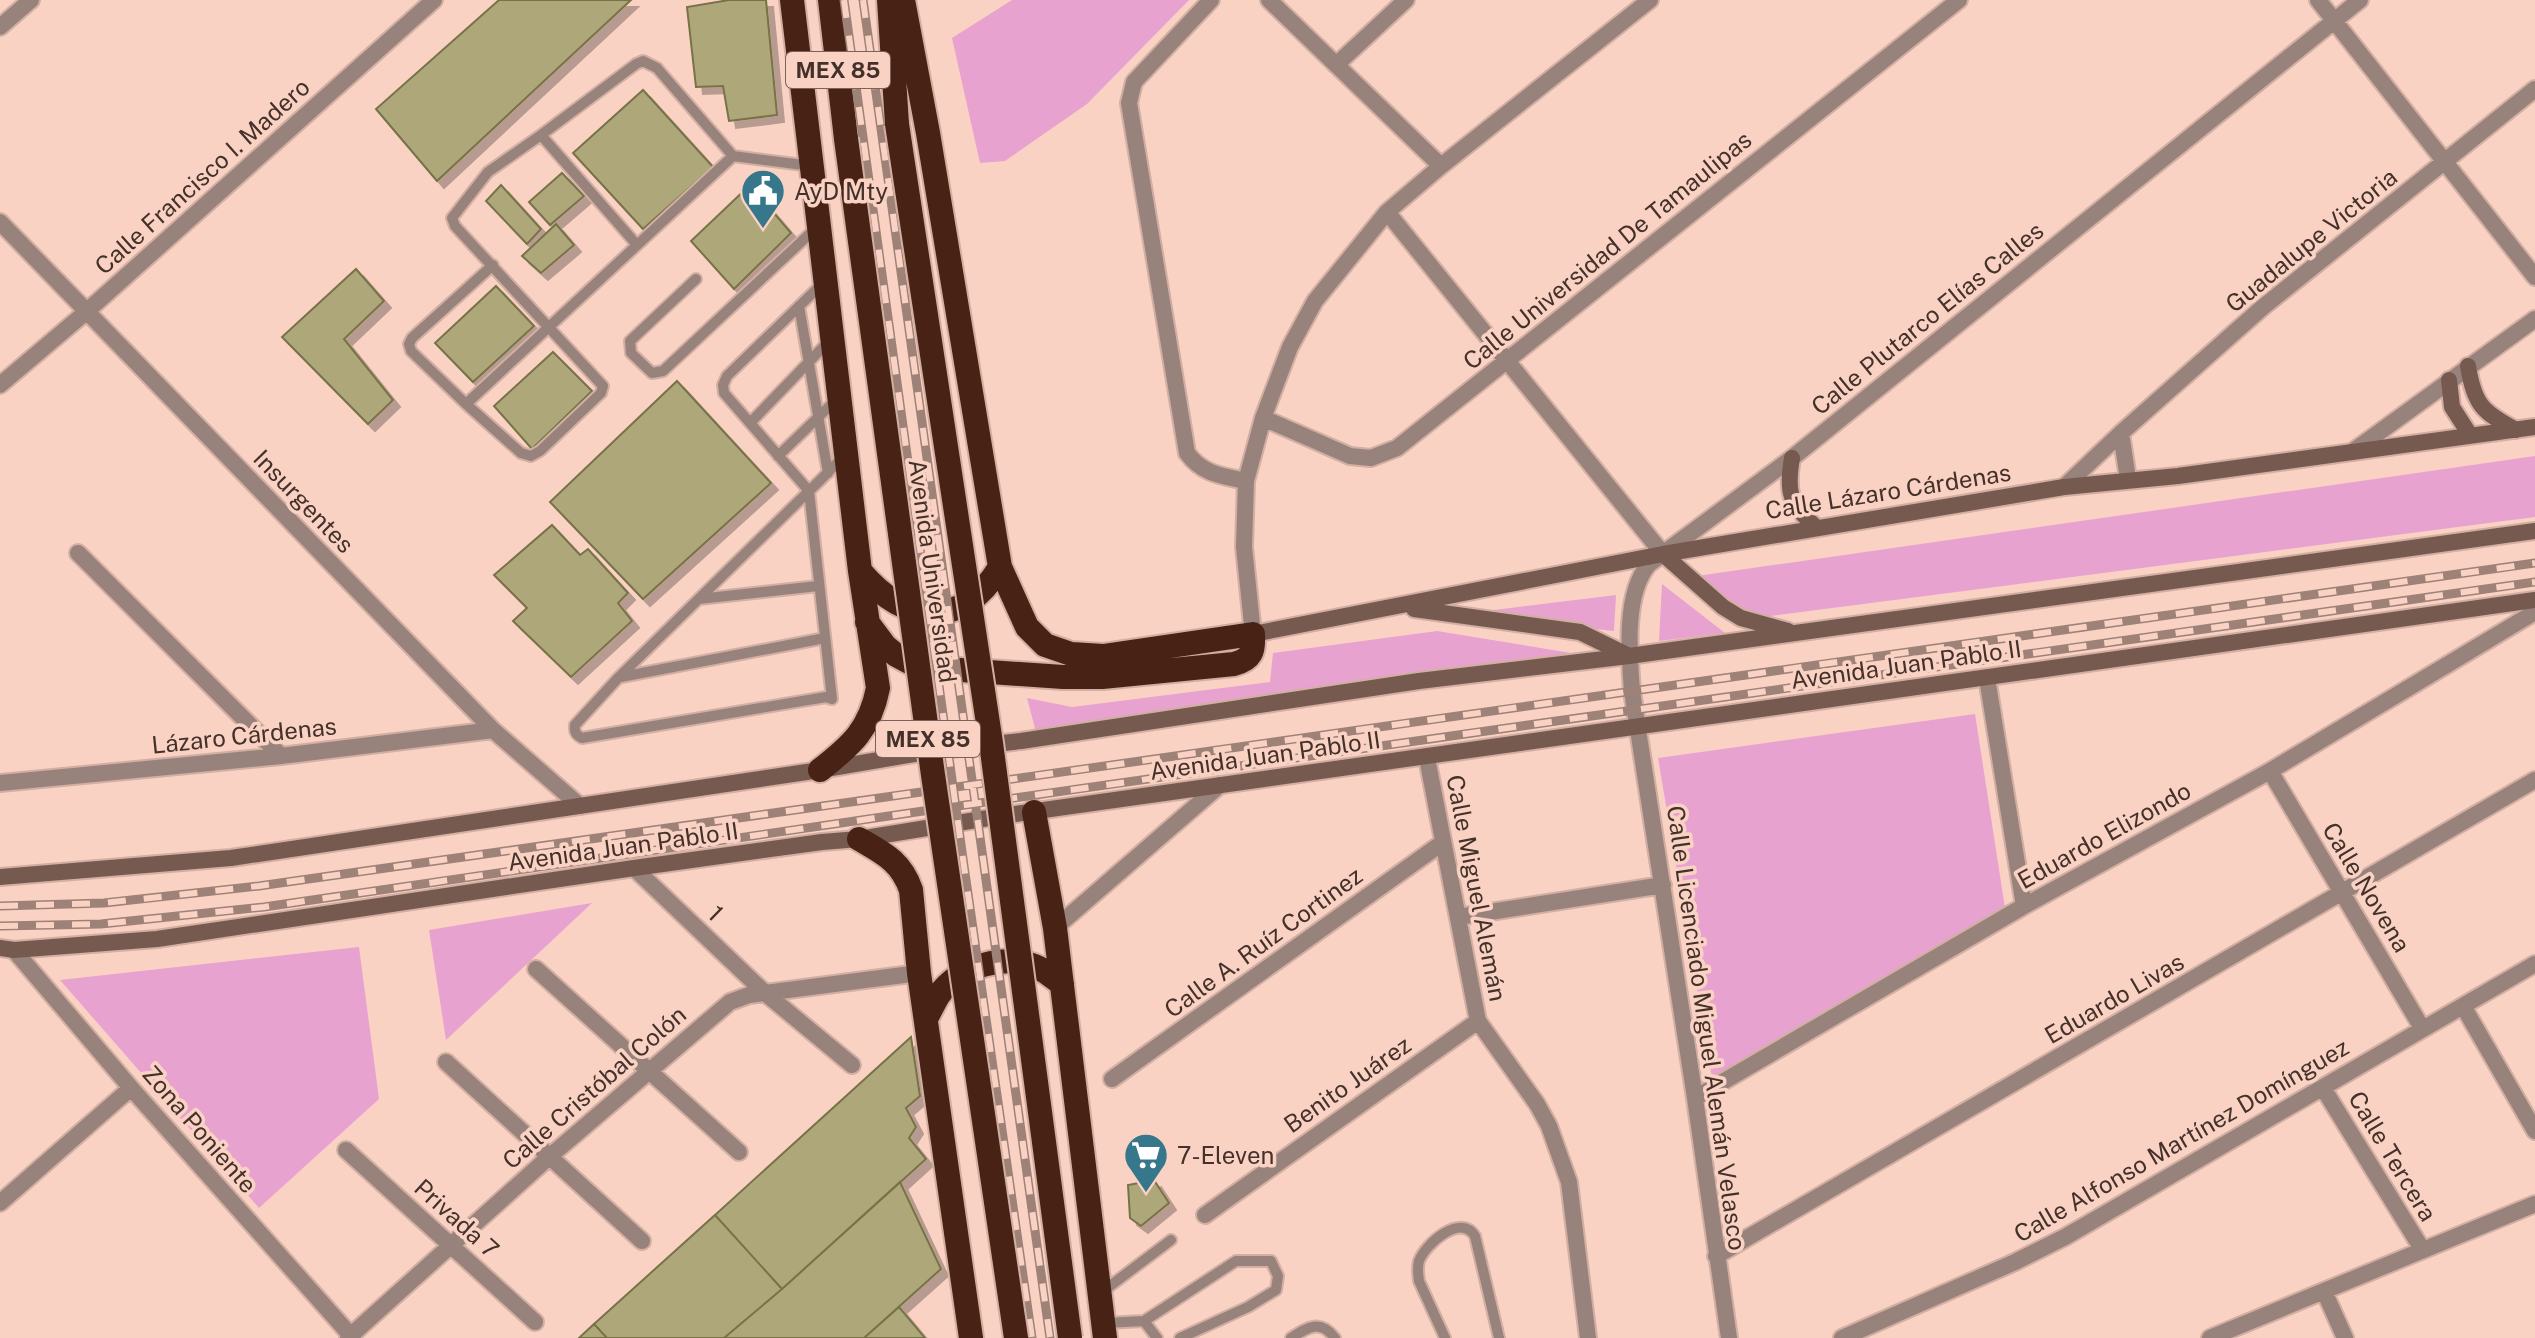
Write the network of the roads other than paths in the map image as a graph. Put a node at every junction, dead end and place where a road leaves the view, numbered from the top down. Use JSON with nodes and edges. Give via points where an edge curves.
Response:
{"nodes":[{"id":1,"x":31,"y":0,"type":"edge"},
{"id":2,"x":434,"y":0,"type":"edge"},
{"id":3,"x":792,"y":0,"type":"edge"},
{"id":4,"x":830,"y":0,"type":"edge"},
{"id":5,"x":889,"y":0,"type":"edge"},
{"id":6,"x":903,"y":0,"type":"edge"},
{"id":7,"x":1211,"y":0,"type":"edge"},
{"id":8,"x":1269,"y":0,"type":"edge"},
{"id":9,"x":1406,"y":0,"type":"edge"},
{"id":10,"x":1650,"y":0,"type":"edge"},
{"id":11,"x":1959,"y":0,"type":"edge"},
{"id":12,"x":2318,"y":0,"type":"edge"},
{"id":13,"x":2360,"y":0,"type":"edge"},
{"id":14,"x":2334,"y":21,"type":"junction"},
{"id":15,"x":0,"y":27,"type":"edge"},
{"id":16,"x":1336,"y":65,"type":"junction"},
{"id":17,"x":2535,"y":89,"type":"edge"},
{"id":18,"x":541,"y":135,"type":"junction"},
{"id":19,"x":733,"y":156,"type":"junction"},
{"id":20,"x":2445,"y":162,"type":"junction"},
{"id":21,"x":811,"y":166,"type":"junction"},
{"id":22,"x":1441,"y":166,"type":"junction"},
{"id":23,"x":1387,"y":212,"type":"junction"},
{"id":24,"x":0,"y":222,"type":"edge"},
{"id":25,"x":819,"y":226,"type":"junction"},
{"id":26,"x":637,"y":245,"type":"junction"},
{"id":27,"x":493,"y":265,"type":"junction"},
{"id":28,"x":2535,"y":277,"type":"edge"},
{"id":29,"x":696,"y":279,"type":"dead end"},
{"id":30,"x":825,"y":282,"type":"junction"},
{"id":31,"x":799,"y":306,"type":"junction"},
{"id":32,"x":86,"y":312,"type":"junction"},
{"id":33,"x":2535,"y":319,"type":"edge"},
{"id":34,"x":549,"y":327,"type":"junction"},
{"id":35,"x":832,"y":339,"type":"junction"},
{"id":36,"x":1508,"y":359,"type":"junction"},
{"id":37,"x":808,"y":362,"type":"junction"},
{"id":38,"x":2468,"y":366,"type":"junction"},
{"id":39,"x":2449,"y":380,"type":"junction"},
{"id":40,"x":0,"y":385,"type":"edge"},
{"id":41,"x":839,"y":398,"type":"junction"},
{"id":42,"x":466,"y":404,"type":"junction"},
{"id":43,"x":818,"y":418,"type":"junction"},
{"id":44,"x":1263,"y":418,"type":"junction"},
{"id":45,"x":750,"y":423,"type":"junction"},
{"id":46,"x":2535,"y":427,"type":"edge"},
{"id":47,"x":2516,"y":430,"type":"junction"},
{"id":48,"x":2121,"y":433,"type":"junction"},
{"id":49,"x":2470,"y":435,"type":"junction"},
{"id":50,"x":2352,"y":452,"type":"junction"},
{"id":51,"x":846,"y":455,"type":"junction"},
{"id":52,"x":778,"y":456,"type":"junction"},
{"id":53,"x":1792,"y":458,"type":"junction"},
{"id":54,"x":828,"y":473,"type":"junction"},
{"id":55,"x":2128,"y":479,"type":"junction"},
{"id":56,"x":1246,"y":481,"type":"junction"},
{"id":57,"x":2064,"y":487,"type":"junction"},
{"id":58,"x":809,"y":491,"type":"junction"},
{"id":59,"x":1816,"y":527,"type":"junction"},
{"id":60,"x":2535,"y":531,"type":"edge"},
{"id":61,"x":78,"y":553,"type":"dead end"},
{"id":62,"x":1663,"y":554,"type":"junction"},
{"id":63,"x":1000,"y":567,"type":"junction"},
{"id":64,"x":860,"y":571,"type":"junction"},
{"id":65,"x":818,"y":586,"type":"junction"},
{"id":66,"x":699,"y":599,"type":"junction"},
{"id":67,"x":2535,"y":600,"type":"edge"},
{"id":68,"x":1400,"y":607,"type":"junction"},
{"id":69,"x":2535,"y":612,"type":"edge"},
{"id":70,"x":867,"y":622,"type":"junction"},
{"id":71,"x":1795,"y":633,"type":"junction"},
{"id":72,"x":1253,"y":634,"type":"junction"},
{"id":73,"x":825,"y":638,"type":"junction"},
{"id":74,"x":1629,"y":656,"type":"junction"},
{"id":75,"x":619,"y":677,"type":"junction"},
{"id":76,"x":1987,"y":678,"type":"junction"},
{"id":77,"x":1637,"y":726,"type":"junction"},
{"id":78,"x":493,"y":730,"type":"junction"},
{"id":79,"x":281,"y":756,"type":"junction"},
{"id":80,"x":1427,"y":758,"type":"junction"},
{"id":81,"x":820,"y":770,"type":"junction"},
{"id":82,"x":2270,"y":771,"type":"junction"},
{"id":83,"x":2535,"y":780,"type":"edge"},
{"id":84,"x":0,"y":783,"type":"edge"},
{"id":85,"x":1220,"y":785,"type":"junction"},
{"id":86,"x":580,"y":806,"type":"junction"},
{"id":87,"x":1034,"y":812,"type":"junction"},
{"id":88,"x":859,"y":839,"type":"junction"},
{"id":89,"x":1442,"y":843,"type":"junction"},
{"id":90,"x":634,"y":868,"type":"junction"},
{"id":91,"x":0,"y":877,"type":"edge"},
{"id":92,"x":1663,"y":885,"type":"junction"},
{"id":93,"x":2343,"y":892,"type":"junction"},
{"id":94,"x":2024,"y":906,"type":"junction"},
{"id":95,"x":1458,"y":917,"type":"junction"},
{"id":96,"x":1055,"y":928,"type":"junction"},
{"id":97,"x":7,"y":949,"type":"edge"},
{"id":98,"x":2535,"y":964,"type":"edge"},
{"id":99,"x":536,"y":969,"type":"dead end"},
{"id":100,"x":919,"y":973,"type":"junction"},
{"id":101,"x":1062,"y":984,"type":"junction"},
{"id":102,"x":765,"y":993,"type":"junction"},
{"id":103,"x":2463,"y":1006,"type":"junction"},
{"id":104,"x":926,"y":1019,"type":"junction"},
{"id":105,"x":1478,"y":1021,"type":"junction"},
{"id":106,"x":2422,"y":1028,"type":"junction"},
{"id":107,"x":446,"y":1062,"type":"dead end"},
{"id":108,"x":852,"y":1065,"type":"dead end"},
{"id":109,"x":649,"y":1073,"type":"junction"},
{"id":110,"x":1112,"y":1079,"type":"dead end"},
{"id":111,"x":131,"y":1088,"type":"junction"},
{"id":112,"x":2323,"y":1088,"type":"junction"},
{"id":113,"x":1695,"y":1098,"type":"junction"},
{"id":114,"x":2535,"y":1131,"type":"edge"},
{"id":115,"x":346,"y":1150,"type":"dead end"},
{"id":116,"x":739,"y":1152,"type":"dead end"},
{"id":117,"x":549,"y":1157,"type":"junction"},
{"id":118,"x":0,"y":1203,"type":"edge"},
{"id":119,"x":2535,"y":1204,"type":"edge"},
{"id":120,"x":1205,"y":1215,"type":"dead end"},
{"id":121,"x":1171,"y":1240,"type":"dead end"},
{"id":122,"x":642,"y":1241,"type":"dead end"},
{"id":123,"x":451,"y":1245,"type":"junction"},
{"id":124,"x":2422,"y":1249,"type":"junction"},
{"id":125,"x":1716,"y":1256,"type":"junction"},
{"id":126,"x":2324,"y":1291,"type":"junction"},
{"id":127,"x":1100,"y":1293,"type":"junction"},
{"id":128,"x":1144,"y":1321,"type":"junction"},
{"id":129,"x":535,"y":1322,"type":"dead end"},
{"id":130,"x":1104,"y":1330,"type":"edge"},
{"id":131,"x":1723,"y":1336,"type":"edge"},
{"id":132,"x":350,"y":1337,"type":"edge"},
{"id":133,"x":971,"y":1338,"type":"edge"},
{"id":134,"x":1016,"y":1338,"type":"edge"},
{"id":135,"x":1070,"y":1338,"type":"edge"},
{"id":136,"x":1157,"y":1338,"type":"edge"},
{"id":137,"x":1180,"y":1338,"type":"edge"},
{"id":138,"x":1291,"y":1338,"type":"edge"},
{"id":139,"x":1335,"y":1338,"type":"edge"},
{"id":140,"x":1445,"y":1338,"type":"edge"},
{"id":141,"x":1499,"y":1338,"type":"edge"},
{"id":142,"x":1588,"y":1338,"type":"edge"},
{"id":143,"x":1842,"y":1338,"type":"edge"},
{"id":144,"x":2210,"y":1338,"type":"edge"},
{"id":145,"x":2345,"y":1338,"type":"edge"}],
"edges":[{"from":1,"to":15,"type":"street"},
{"from":2,"to":32,"type":"street","name":"Calle Francisco I. Madero"},
{"from":3,"to":21,"type":"highway"},
{"from":4,"to":134,"type":"highway","name":"Avenida Universidad","number":"MEX 85","bridge":true,"via":[[933,775]]},
{"from":5,"to":135,"type":"highway","name":"Avenida Universidad","number":"MEX 85","bridge":true,"via":[[897,124],[991,743]]},
{"from":6,"to":63,"type":"highway"},
{"from":7,"to":56,"type":"street","via":[[1134,82],[1129,103],[1187,453],[1211,474]]},
{"from":8,"to":16,"type":"street"},
{"from":9,"to":16,"type":"street"},
{"from":10,"to":22,"type":"street"},
{"from":11,"to":36,"type":"street","name":"Calle Universidad De Tamaulipas"},
{"from":12,"to":14,"type":"street"},
{"from":13,"to":14,"type":"street","name":"Calle Plutarco Elías Calles"},
{"from":14,"to":20,"type":"street"},
{"from":14,"to":53,"type":"street","name":"Calle Plutarco Elías Calles"},
{"from":16,"to":22,"type":"street"},
{"from":17,"to":20,"type":"street","name":"Guadalupe Victoria"},
{"from":18,"to":19,"type":"lane","via":[[643,61],[657,68]]},
{"from":18,"to":26,"type":"lane"},
{"from":18,"to":27,"type":"lane","via":[[488,172],[453,215],[455,226]]},
{"from":19,"to":21,"type":"lane"},
{"from":19,"to":26,"type":"lane"},
{"from":20,"to":28,"type":"street"},
{"from":20,"to":48,"type":"street","name":"Guadalupe Victoria","via":[[2263,307]]},
{"from":21,"to":25,"type":"highway"},
{"from":22,"to":23,"type":"street"},
{"from":23,"to":36,"type":"street"},
{"from":23,"to":44,"type":"street","via":[[1315,301],[1290,347]]},
{"from":24,"to":32,"type":"street","name":"Insurgentes"},
{"from":25,"to":29,"type":"lane","via":[[663,371],[652,373],[631,353],[630,341]]},
{"from":25,"to":30,"type":"highway"},
{"from":26,"to":34,"type":"lane"},
{"from":27,"to":34,"type":"lane"},
{"from":27,"to":42,"type":"lane","via":[[410,342],[411,351]]},
{"from":30,"to":31,"type":"lane"},
{"from":30,"to":35,"type":"highway"},
{"from":31,"to":37,"type":"lane"},
{"from":31,"to":45,"type":"lane","via":[[724,380],[724,393]]},
{"from":32,"to":40,"type":"street","name":"Calle Francisco I. Madero"},
{"from":32,"to":78,"type":"street","name":"Insurgentes"},
{"from":33,"to":38,"type":"street"},
{"from":34,"to":42,"type":"lane"},
{"from":34,"to":42,"type":"lane","via":[[603,390],[540,451],[531,456],[521,453]]},
{"from":35,"to":37,"type":"lane"},
{"from":35,"to":41,"type":"highway"},
{"from":36,"to":44,"type":"street","name":"Calle Universidad De Tamaulipas","via":[[1397,448],[1371,458],[1350,456]]},
{"from":36,"to":62,"type":"street"},
{"from":37,"to":43,"type":"lane"},
{"from":37,"to":45,"type":"lane"},
{"from":38,"to":39,"type":"street"},
{"from":38,"to":47,"type":"street","via":[[2482,407]]},
{"from":39,"to":49,"type":"street","via":[[2452,407]]},
{"from":39,"to":50,"type":"street"},
{"from":41,"to":43,"type":"lane"},
{"from":41,"to":51,"type":"highway"},
{"from":43,"to":52,"type":"lane"},
{"from":43,"to":54,"type":"lane"},
{"from":44,"to":56,"type":"street"},
{"from":45,"to":52,"type":"lane"},
{"from":46,"to":47,"type":"street","name":"Calle Lázaro Cárdenas"},
{"from":47,"to":49,"type":"street","name":"Calle Lázaro Cárdenas"},
{"from":48,"to":55,"type":"street"},
{"from":48,"to":57,"type":"street","name":"Guadalupe Victoria"},
{"from":49,"to":50,"type":"street","name":"Calle Lázaro Cárdenas"},
{"from":50,"to":55,"type":"street","name":"Calle Lázaro Cárdenas"},
{"from":51,"to":54,"type":"lane"},
{"from":51,"to":64,"type":"highway"},
{"from":52,"to":58,"type":"lane"},
{"from":53,"to":59,"type":"street","via":[[1790,493],[1799,513]]},
{"from":53,"to":62,"type":"street","name":"Calle Plutarco Elías Calles"},
{"from":54,"to":58,"type":"lane"},
{"from":55,"to":57,"type":"street","name":"Calle Lázaro Cárdenas"},
{"from":56,"to":72,"type":"street","via":[[1244,547]]},
{"from":57,"to":59,"type":"street","name":"Calle Lázaro Cárdenas"},
{"from":58,"to":65,"type":"lane"},
{"from":58,"to":66,"type":"lane"},
{"from":59,"to":62,"type":"street","name":"Calle Lázaro Cárdenas"},
{"from":60,"to":71,"type":"street","name":"Avenida Juan Pablo II"},
{"from":61,"to":79,"type":"street"},
{"from":62,"to":68,"type":"street","name":"Calle Lázaro Cárdenas"},
{"from":62,"to":71,"type":"street","via":[[1741,618]]},
{"from":62,"to":74,"type":"street","name":"Calle Plutarco Elías Calles","via":[[1637,581]]},
{"from":63,"to":64,"type":"highway","via":[[979,596],[959,608],[926,614],[876,590]]},
{"from":63,"to":72,"type":"highway","via":[[1027,627],[1045,645],[1071,654],[1103,656]]},
{"from":64,"to":70,"type":"highway"},
{"from":65,"to":66,"type":"lane"},
{"from":65,"to":73,"type":"lane"},
{"from":66,"to":75,"type":"lane"},
{"from":67,"to":76,"type":"street","name":"Avenida Juan Pablo II"},
{"from":68,"to":72,"type":"street","name":"Calle Lázaro Cárdenas"},
{"from":68,"to":74,"type":"street","via":[[1580,632]]},
{"from":69,"to":82,"type":"street","name":"Eduardo Elizondo"},
{"from":70,"to":72,"type":"highway","via":[[896,655],[921,666],[1063,677],[1234,664],[1251,655]]},
{"from":70,"to":81,"type":"highway","via":[[878,688],[874,707],[856,739]]},
{"from":71,"to":74,"type":"street","name":"Avenida Juan Pablo II"},
{"from":73,"to":75,"type":"lane"},
{"from":73,"to":75,"type":"lane","via":[[832,699],[578,736],[575,725]]},
{"from":74,"to":77,"type":"street","name":"Calle Plutarco Elías Calles"},
{"from":74,"to":81,"type":"street","name":"Avenida Juan Pablo II","via":[[1419,681]]},
{"from":76,"to":77,"type":"street","name":"Avenida Juan Pablo II"},
{"from":76,"to":94,"type":"street"},
{"from":77,"to":80,"type":"street","name":"Avenida Juan Pablo II"},
{"from":77,"to":92,"type":"street","name":"Calle Licenciado Miguel Alemán Velasco"},
{"from":78,"to":79,"type":"street","name":"Lázaro Cárdenas"},
{"from":78,"to":86,"type":"street","name":"Insurgentes"},
{"from":79,"to":84,"type":"street","name":"Lázaro Cárdenas"},
{"from":80,"to":85,"type":"street","name":"Avenida Juan Pablo II"},
{"from":80,"to":89,"type":"street","name":"Calle Miguel Alemán"},
{"from":81,"to":86,"type":"street","name":"Avenida Juan Pablo II"},
{"from":82,"to":93,"type":"street","name":"Calle Novena"},
{"from":82,"to":94,"type":"street","name":"Eduardo Elizondo"},
{"from":83,"to":93,"type":"street","name":"Eduardo Livas"},
{"from":85,"to":87,"type":"street","name":"Avenida Juan Pablo II"},
{"from":85,"to":96,"type":"street"},
{"from":86,"to":91,"type":"street","name":"Avenida Juan Pablo II","via":[[231,858]]},
{"from":87,"to":88,"type":"street","name":"Avenida Juan Pablo II"},
{"from":87,"to":96,"type":"highway"},
{"from":88,"to":90,"type":"street","name":"Avenida Juan Pablo II"},
{"from":88,"to":100,"type":"highway","via":[[892,858],[907,878]]},
{"from":89,"to":95,"type":"street","name":"Calle Miguel Alemán"},
{"from":89,"to":110,"type":"street","name":"Calle A. Ruíz Cortinez"},
{"from":90,"to":97,"type":"street","name":"Avenida Juan Pablo II","via":[[157,939]]},
{"from":90,"to":102,"type":"street","name":"1"},
{"from":92,"to":95,"type":"street"},
{"from":92,"to":113,"type":"street","name":"Calle Licenciado Miguel Alemán Velasco"},
{"from":93,"to":106,"type":"street","name":"Calle Novena"},
{"from":93,"to":125,"type":"street","name":"Eduardo Livas"},
{"from":94,"to":113,"type":"street","name":"Eduardo Elizondo"},
{"from":95,"to":105,"type":"street","name":"Calle Miguel Alemán"},
{"from":96,"to":101,"type":"highway"},
{"from":97,"to":111,"type":"street","name":"Zona Poniente"},
{"from":98,"to":103,"type":"street","name":"Calle Alfonso Martínez Domínguez"},
{"from":99,"to":109,"type":"street"},
{"from":100,"to":102,"type":"street","name":"Calle Cristóbal Colón"},
{"from":100,"to":104,"type":"highway"},
{"from":101,"to":104,"type":"highway","via":[[1039,968],[1013,962],[985,964],[960,975],[939,994]]},
{"from":101,"to":127,"type":"highway"},
{"from":102,"to":108,"type":"street","name":"1"},
{"from":102,"to":109,"type":"street","name":"Calle Cristóbal Colón","via":[[730,1002]]},
{"from":103,"to":106,"type":"street","name":"Calle Alfonso Martínez Domínguez"},
{"from":103,"to":114,"type":"street"},
{"from":104,"to":133,"type":"highway"},
{"from":105,"to":120,"type":"street","name":"Benito Juárez"},
{"from":105,"to":142,"type":"street","name":"Calle Miguel Alemán","via":[[1537,1104],[1561,1158],[1569,1182]]},
{"from":106,"to":112,"type":"street","name":"Calle Alfonso Martínez Domínguez"},
{"from":107,"to":117,"type":"street"},
{"from":109,"to":116,"type":"street"},
{"from":109,"to":117,"type":"street","name":"Calle Cristóbal Colón"},
{"from":111,"to":118,"type":"street"},
{"from":111,"to":132,"type":"street","name":"Zona Poniente"},
{"from":112,"to":124,"type":"street","name":"Calle Tercera"},
{"from":112,"to":143,"type":"street","name":"Calle Alfonso Martínez Domínguez","via":[[2065,1237]]},
{"from":113,"to":125,"type":"street","name":"Calle Licenciado Miguel Alemán Velasco"},
{"from":115,"to":123,"type":"street","name":"Privada 7"},
{"from":117,"to":122,"type":"street"},
{"from":117,"to":123,"type":"street","name":"Calle Cristóbal Colón"},
{"from":119,"to":124,"type":"street"},
{"from":121,"to":127,"type":"lane"},
{"from":123,"to":129,"type":"street","name":"Privada 7"},
{"from":123,"to":132,"type":"street","name":"Calle Cristóbal Colón"},
{"from":124,"to":126,"type":"street"},
{"from":125,"to":131,"type":"street","name":"Calle Licenciado Miguel Alemán Velasco"},
{"from":126,"to":144,"type":"street"},
{"from":126,"to":145,"type":"street"},
{"from":127,"to":130,"type":"highway"},
{"from":128,"to":130,"type":"lane"},
{"from":128,"to":136,"type":"lane"},
{"from":128,"to":137,"type":"lane","via":[[1236,1261],[1271,1261],[1278,1276],[1276,1290]]},
{"from":138,"to":139,"type":"lane","via":[[1313,1325]]},
{"from":140,"to":141,"type":"lane","via":[[1417,1271],[1426,1248],[1462,1226],[1475,1236]]}]}
